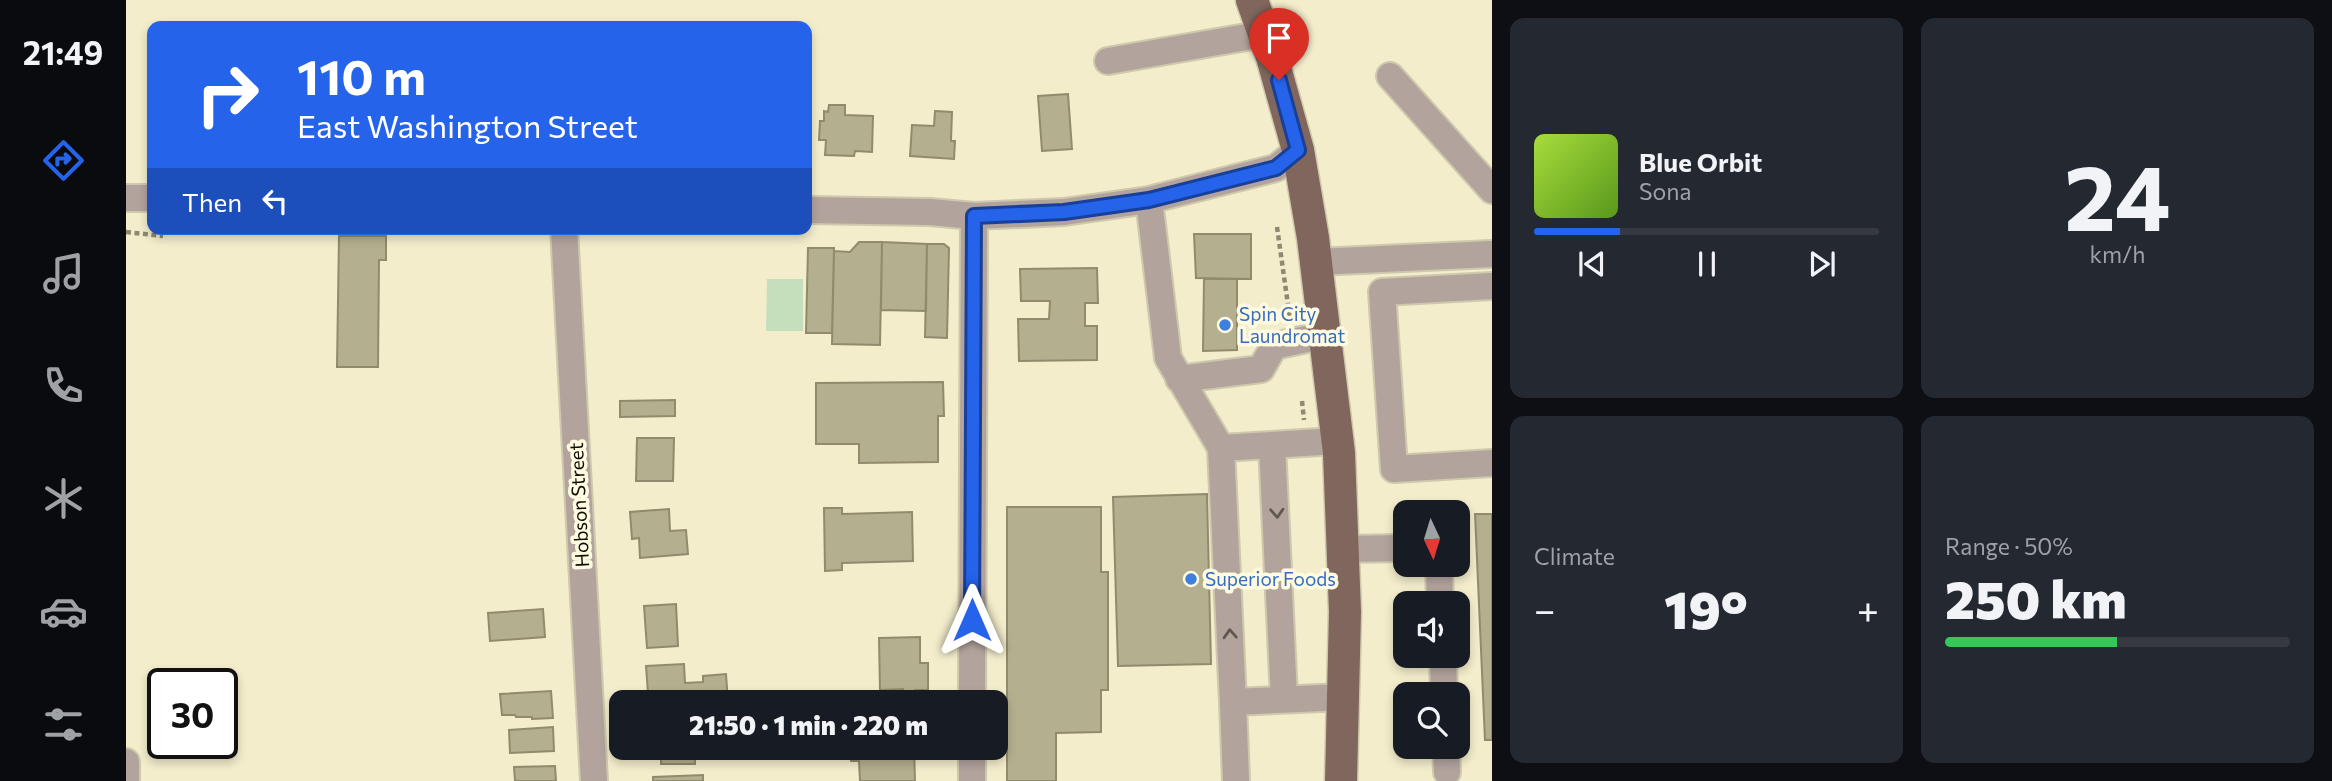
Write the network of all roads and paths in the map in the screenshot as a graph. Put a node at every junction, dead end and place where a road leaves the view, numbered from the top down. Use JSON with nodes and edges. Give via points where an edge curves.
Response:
{"nodes":[{"id":1,"x":1252,"y":0,"type":"edge"},
{"id":2,"x":1264,"y":34,"type":"junction"},
{"id":3,"x":1108,"y":61,"type":"dead end"},
{"id":4,"x":1390,"y":76,"type":"dead end"},
{"id":5,"x":1298,"y":150,"type":"junction"},
{"id":6,"x":1492,"y":190,"type":"edge"},
{"id":7,"x":126,"y":198,"type":"edge"},
{"id":8,"x":147,"y":198,"type":"edge"},
{"id":9,"x":1149,"y":200,"type":"junction"},
{"id":10,"x":812,"y":210,"type":"edge"},
{"id":11,"x":974,"y":216,"type":"junction"},
{"id":12,"x":1277,"y":227,"type":"dead end"},
{"id":13,"x":126,"y":232,"type":"edge"},
{"id":14,"x":147,"y":234,"type":"edge"},
{"id":15,"x":154,"y":235,"type":"edge"},
{"id":16,"x":564,"y":235,"type":"edge"},
{"id":17,"x":163,"y":236,"type":"dead end"},
{"id":18,"x":1492,"y":254,"type":"edge"},
{"id":19,"x":1316,"y":262,"type":"junction"},
{"id":20,"x":1492,"y":286,"type":"edge"},
{"id":21,"x":1325,"y":335,"type":"junction"},
{"id":22,"x":1294,"y":342,"type":"junction"},
{"id":23,"x":1179,"y":379,"type":"junction"},
{"id":24,"x":1301,"y":396,"type":"dead end"},
{"id":25,"x":1337,"y":441,"type":"junction"},
{"id":26,"x":1306,"y":443,"type":"junction"},
{"id":27,"x":1272,"y":445,"type":"junction"},
{"id":28,"x":1221,"y":448,"type":"junction"},
{"id":29,"x":1492,"y":463,"type":"edge"},
{"id":30,"x":1393,"y":548,"type":"edge"},
{"id":31,"x":1344,"y":549,"type":"junction"},
{"id":32,"x":972,"y":690,"type":"edge"},
{"id":33,"x":1344,"y":697,"type":"junction"},
{"id":34,"x":1284,"y":698,"type":"junction"},
{"id":35,"x":1233,"y":702,"type":"junction"},
{"id":36,"x":972,"y":760,"type":"edge"},
{"id":37,"x":126,"y":762,"type":"edge"},
{"id":38,"x":126,"y":781,"type":"edge"},
{"id":39,"x":594,"y":781,"type":"edge"},
{"id":40,"x":972,"y":781,"type":"edge"},
{"id":41,"x":1236,"y":781,"type":"edge"},
{"id":42,"x":1341,"y":781,"type":"edge"}],
"edges":[{"from":1,"to":2,"type":"main road"},
{"from":2,"to":3,"type":"street"},
{"from":2,"to":5,"type":"main road"},
{"from":4,"to":6,"type":"street"},
{"from":5,"to":9,"type":"street","via":[[1276,168]]},
{"from":5,"to":19,"type":"main road"},
{"from":7,"to":8,"type":"street"},
{"from":9,"to":11,"type":"street","via":[[1064,212]]},
{"from":9,"to":23,"type":"street","via":[[1168,358]]},
{"from":10,"to":11,"type":"street"},
{"from":11,"to":32,"type":"street"},
{"from":12,"to":22,"type":"path"},
{"from":13,"to":14,"type":"path"},
{"from":15,"to":17,"type":"path"},
{"from":16,"to":39,"type":"street","name":"Hobson Street"},
{"from":18,"to":19,"type":"street"},
{"from":19,"to":21,"type":"main road"},
{"from":20,"to":29,"type":"street","via":[[1382,292],[1394,468]]},
{"from":21,"to":22,"type":"street"},
{"from":21,"to":25,"type":"main road"},
{"from":22,"to":23,"type":"street","via":[[1274,346],[1261,369]]},
{"from":23,"to":28,"type":"street"},
{"from":24,"to":26,"type":"path"},
{"from":25,"to":26,"type":"street"},
{"from":25,"to":31,"type":"main road"},
{"from":26,"to":27,"type":"street"},
{"from":27,"to":28,"type":"street"},
{"from":27,"to":34,"type":"street","one_way":true},
{"from":35,"to":28,"type":"street","one_way":true},
{"from":30,"to":31,"type":"street"},
{"from":31,"to":33,"type":"main road"},
{"from":33,"to":34,"type":"street"},
{"from":33,"to":42,"type":"main road"},
{"from":34,"to":35,"type":"street"},
{"from":35,"to":41,"type":"street"},
{"from":36,"to":40,"type":"street"},
{"from":37,"to":38,"type":"street"}]}
